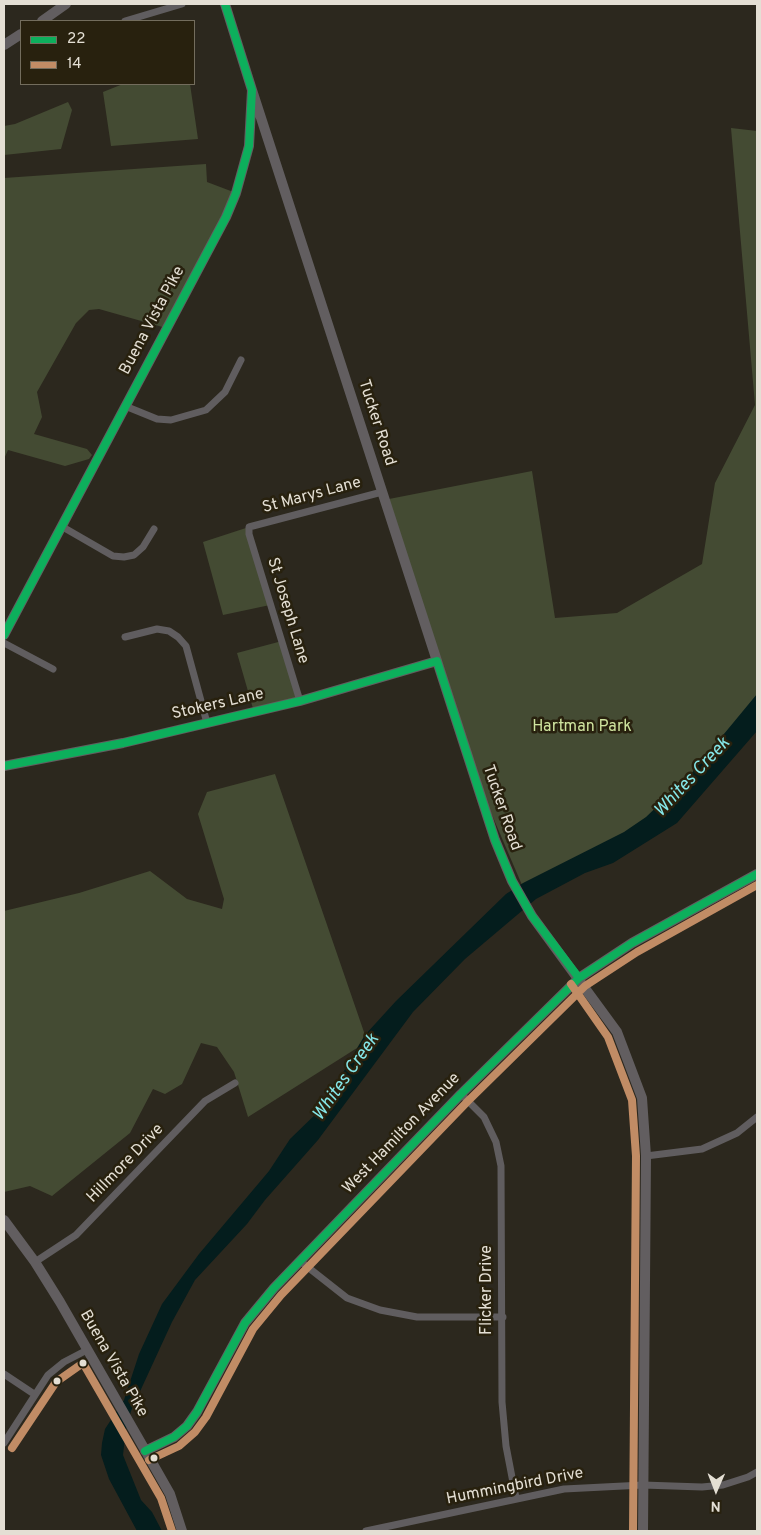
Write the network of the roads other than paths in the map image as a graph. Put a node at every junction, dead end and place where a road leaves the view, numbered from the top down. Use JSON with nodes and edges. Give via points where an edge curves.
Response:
{"nodes":[{"id":1,"x":66,"y":4,"type":"edge"},
{"id":2,"x":182,"y":4,"type":"edge"},
{"id":3,"x":225,"y":4,"type":"edge"},
{"id":4,"x":43,"y":20,"type":"edge"},
{"id":5,"x":129,"y":20,"type":"edge"},
{"id":6,"x":20,"y":35,"type":"edge"},
{"id":7,"x":4,"y":45,"type":"edge"},
{"id":8,"x":252,"y":90,"type":"junction"},
{"id":9,"x":241,"y":360,"type":"dead end"},
{"id":10,"x":124,"y":406,"type":"junction"},
{"id":11,"x":382,"y":492,"type":"junction"},
{"id":12,"x":61,"y":526,"type":"junction"},
{"id":13,"x":249,"y":528,"type":"joint"},
{"id":14,"x":154,"y":530,"type":"dead end"},
{"id":15,"x":4,"y":635,"type":"edge"},
{"id":16,"x":125,"y":638,"type":"dead end"},
{"id":17,"x":4,"y":643,"type":"edge"},
{"id":18,"x":437,"y":662,"type":"junction"},
{"id":19,"x":53,"y":669,"type":"dead end"},
{"id":20,"x":300,"y":702,"type":"junction"},
{"id":21,"x":207,"y":723,"type":"junction"},
{"id":22,"x":4,"y":766,"type":"edge"},
{"id":23,"x":757,"y":874,"type":"edge"},
{"id":24,"x":579,"y":978,"type":"junction"},
{"id":25,"x":235,"y":1083,"type":"dead end"},
{"id":26,"x":461,"y":1094,"type":"junction"},
{"id":27,"x":757,"y":1117,"type":"edge"},
{"id":28,"x":646,"y":1156,"type":"junction"},
{"id":29,"x":4,"y":1220,"type":"edge"},
{"id":30,"x":300,"y":1260,"type":"junction"},
{"id":31,"x":35,"y":1262,"type":"junction"},
{"id":32,"x":503,"y":1317,"type":"junction"},
{"id":33,"x":87,"y":1350,"type":"junction"},
{"id":34,"x":4,"y":1374,"type":"edge"},
{"id":35,"x":34,"y":1394,"type":"junction"},
{"id":36,"x":4,"y":1443,"type":"edge"},
{"id":37,"x":143,"y":1447,"type":"junction"},
{"id":38,"x":757,"y":1472,"type":"edge"},
{"id":39,"x":643,"y":1485,"type":"junction"},
{"id":40,"x":516,"y":1498,"type":"junction"},
{"id":41,"x":182,"y":1531,"type":"edge"},
{"id":42,"x":366,"y":1531,"type":"edge"},
{"id":43,"x":643,"y":1531,"type":"edge"}],
"edges":[{"from":1,"to":4,"type":"street"},
{"from":2,"to":5,"type":"street"},
{"from":3,"to":8,"type":"street","name":"Buena Vista Pike"},
{"from":6,"to":7,"type":"street"},
{"from":8,"to":10,"type":"street","name":"Buena Vista Pike","via":[[250,146],[236,194]]},
{"from":8,"to":11,"type":"street","name":"Tucker Road"},
{"from":9,"to":10,"type":"street","via":[[225,392],[206,410],[171,420],[157,419]]},
{"from":10,"to":12,"type":"street","name":"Buena Vista Pike"},
{"from":11,"to":13,"type":"street","name":"St Marys Lane"},
{"from":11,"to":18,"type":"street","name":"Tucker Road"},
{"from":12,"to":14,"type":"street","via":[[113,556],[124,557],[134,555],[143,547]]},
{"from":12,"to":15,"type":"street","name":"Buena Vista Pike"},
{"from":13,"to":20,"type":"street","name":"St Joseph Lane","via":[[248,534]]},
{"from":16,"to":21,"type":"street","via":[[156,629],[169,631],[178,637],[186,646]]},
{"from":17,"to":19,"type":"street"},
{"from":18,"to":20,"type":"street","name":"Stokers Lane"},
{"from":18,"to":24,"type":"street","name":"Tucker Road","via":[[495,840],[512,881],[532,916]]},
{"from":20,"to":21,"type":"street","name":"Stokers Lane"},
{"from":21,"to":22,"type":"street","name":"Stokers Lane","via":[[64,756]]},
{"from":23,"to":24,"type":"street","name":"West Hamilton Avenue","via":[[632,943]]},
{"from":24,"to":26,"type":"street","name":"West Hamilton Avenue"},
{"from":24,"to":28,"type":"street","name":"Tucker Road","via":[[617,1032],[633,1070],[642,1098]]},
{"from":25,"to":31,"type":"street","name":"Hillmore Drive","via":[[205,1101],[76,1234]]},
{"from":26,"to":30,"type":"street","name":"West Hamilton Avenue"},
{"from":26,"to":32,"type":"street","name":"Flicker Drive","via":[[484,1117],[500,1158]]},
{"from":27,"to":28,"type":"street","via":[[737,1133],[702,1149]]},
{"from":28,"to":39,"type":"street","name":"Tucker Road"},
{"from":29,"to":31,"type":"street","name":"Buena Vista Pike"},
{"from":30,"to":32,"type":"street","via":[[347,1298],[380,1310],[417,1317]]},
{"from":30,"to":37,"type":"street","name":"West Hamilton Avenue","via":[[244,1323],[187,1426],[174,1437]]},
{"from":31,"to":33,"type":"street","name":"Buena Vista Pike"},
{"from":32,"to":40,"type":"street","name":"Flicker Drive","via":[[503,1418]]},
{"from":33,"to":35,"type":"street","via":[[64,1362]]},
{"from":33,"to":37,"type":"street","name":"Buena Vista Pike"},
{"from":34,"to":35,"type":"street"},
{"from":35,"to":36,"type":"street"},
{"from":37,"to":41,"type":"street","name":"Buena Vista Pike","via":[[170,1494]]},
{"from":38,"to":39,"type":"street","name":"Hummingbird Drive","via":[[723,1485]]},
{"from":39,"to":40,"type":"street","name":"Hummingbird Drive","via":[[586,1487]]},
{"from":39,"to":43,"type":"street","name":"Tucker Road"},
{"from":40,"to":42,"type":"street","name":"Hummingbird Drive"}]}
